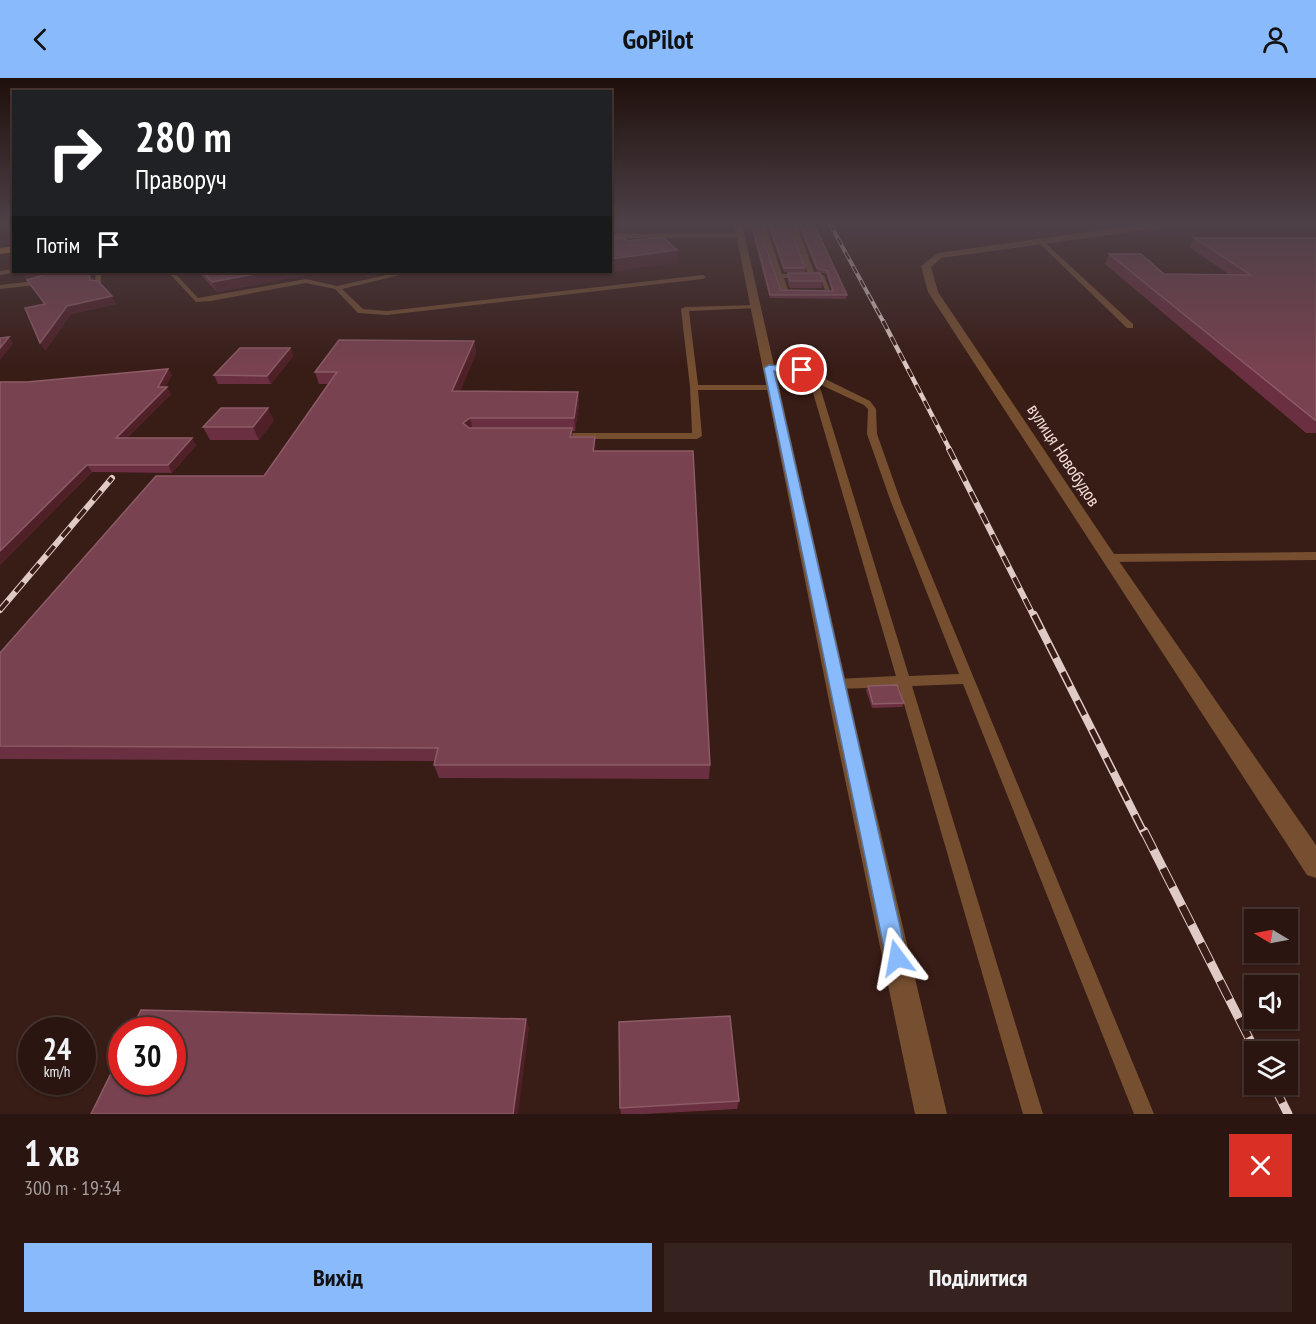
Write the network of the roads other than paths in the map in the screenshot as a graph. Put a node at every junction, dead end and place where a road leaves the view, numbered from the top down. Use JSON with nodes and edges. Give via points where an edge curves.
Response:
{"nodes":[{"id":1,"x":749,"y":272,"type":"edge"},
{"id":2,"x":778,"y":272,"type":"edge"},
{"id":3,"x":811,"y":272,"type":"edge"},
{"id":4,"x":927,"y":272,"type":"edge"},
{"id":5,"x":1073,"y":272,"type":"edge"},
{"id":6,"x":46,"y":273,"type":"edge"},
{"id":7,"x":98,"y":273,"type":"edge"},
{"id":8,"x":172,"y":273,"type":"edge"},
{"id":9,"x":401,"y":273,"type":"edge"},
{"id":10,"x":779,"y":276,"type":"junction"},
{"id":11,"x":812,"y":276,"type":"junction"},
{"id":12,"x":703,"y":277,"type":"dead end"},
{"id":13,"x":99,"y":286,"type":"edge"},
{"id":14,"x":0,"y":287,"type":"edge"},
{"id":15,"x":337,"y":288,"type":"junction"},
{"id":16,"x":756,"y":306,"type":"junction"},
{"id":17,"x":1130,"y":326,"type":"dead end"},
{"id":18,"x":769,"y":368,"type":"junction"},
{"id":19,"x":813,"y":378,"type":"junction"},
{"id":20,"x":694,"y":387,"type":"junction"},
{"id":21,"x":773,"y":388,"type":"junction"},
{"id":22,"x":544,"y":436,"type":"edge"},
{"id":23,"x":1316,"y":556,"type":"edge"},
{"id":24,"x":1108,"y":558,"type":"junction"},
{"id":25,"x":968,"y":679,"type":"junction"},
{"id":26,"x":905,"y":681,"type":"junction"},
{"id":27,"x":836,"y":684,"type":"junction"},
{"id":28,"x":1316,"y":866,"type":"edge"},
{"id":29,"x":931,"y":1114,"type":"edge"},
{"id":30,"x":1033,"y":1114,"type":"edge"},
{"id":31,"x":1144,"y":1114,"type":"edge"}],
"edges":[{"from":1,"to":16,"type":"street"},
{"from":2,"to":10,"type":"lane"},
{"from":3,"to":11,"type":"lane"},
{"from":4,"to":24,"type":"street","name":"вулиця Новобудов","via":[[933,292]]},
{"from":5,"to":17,"type":"lane"},
{"from":6,"to":14,"type":"lane","via":[[48,278],[36,283]]},
{"from":7,"to":13,"type":"lane"},
{"from":8,"to":15,"type":"lane","via":[[196,300],[306,281]]},
{"from":9,"to":15,"type":"lane"},
{"from":10,"to":11,"type":"lane"},
{"from":10,"to":11,"type":"lane","via":[[784,292],[828,292],[822,276]]},
{"from":12,"to":15,"type":"lane","via":[[387,313],[361,311]]},
{"from":16,"to":18,"type":"street"},
{"from":16,"to":20,"type":"lane","via":[[685,309]]},
{"from":18,"to":19,"type":"lane","via":[[798,369]]},
{"from":18,"to":21,"type":"street"},
{"from":19,"to":25,"type":"lane","via":[[872,409],[873,434],[884,468]]},
{"from":19,"to":26,"type":"lane"},
{"from":20,"to":21,"type":"lane"},
{"from":20,"to":22,"type":"lane","via":[[697,436]]},
{"from":21,"to":27,"type":"street"},
{"from":23,"to":24,"type":"lane"},
{"from":24,"to":28,"type":"street","name":"вулиця Новобудов"},
{"from":25,"to":26,"type":"lane"},
{"from":25,"to":31,"type":"lane"},
{"from":26,"to":27,"type":"lane"},
{"from":26,"to":30,"type":"lane"},
{"from":27,"to":29,"type":"street"}]}
